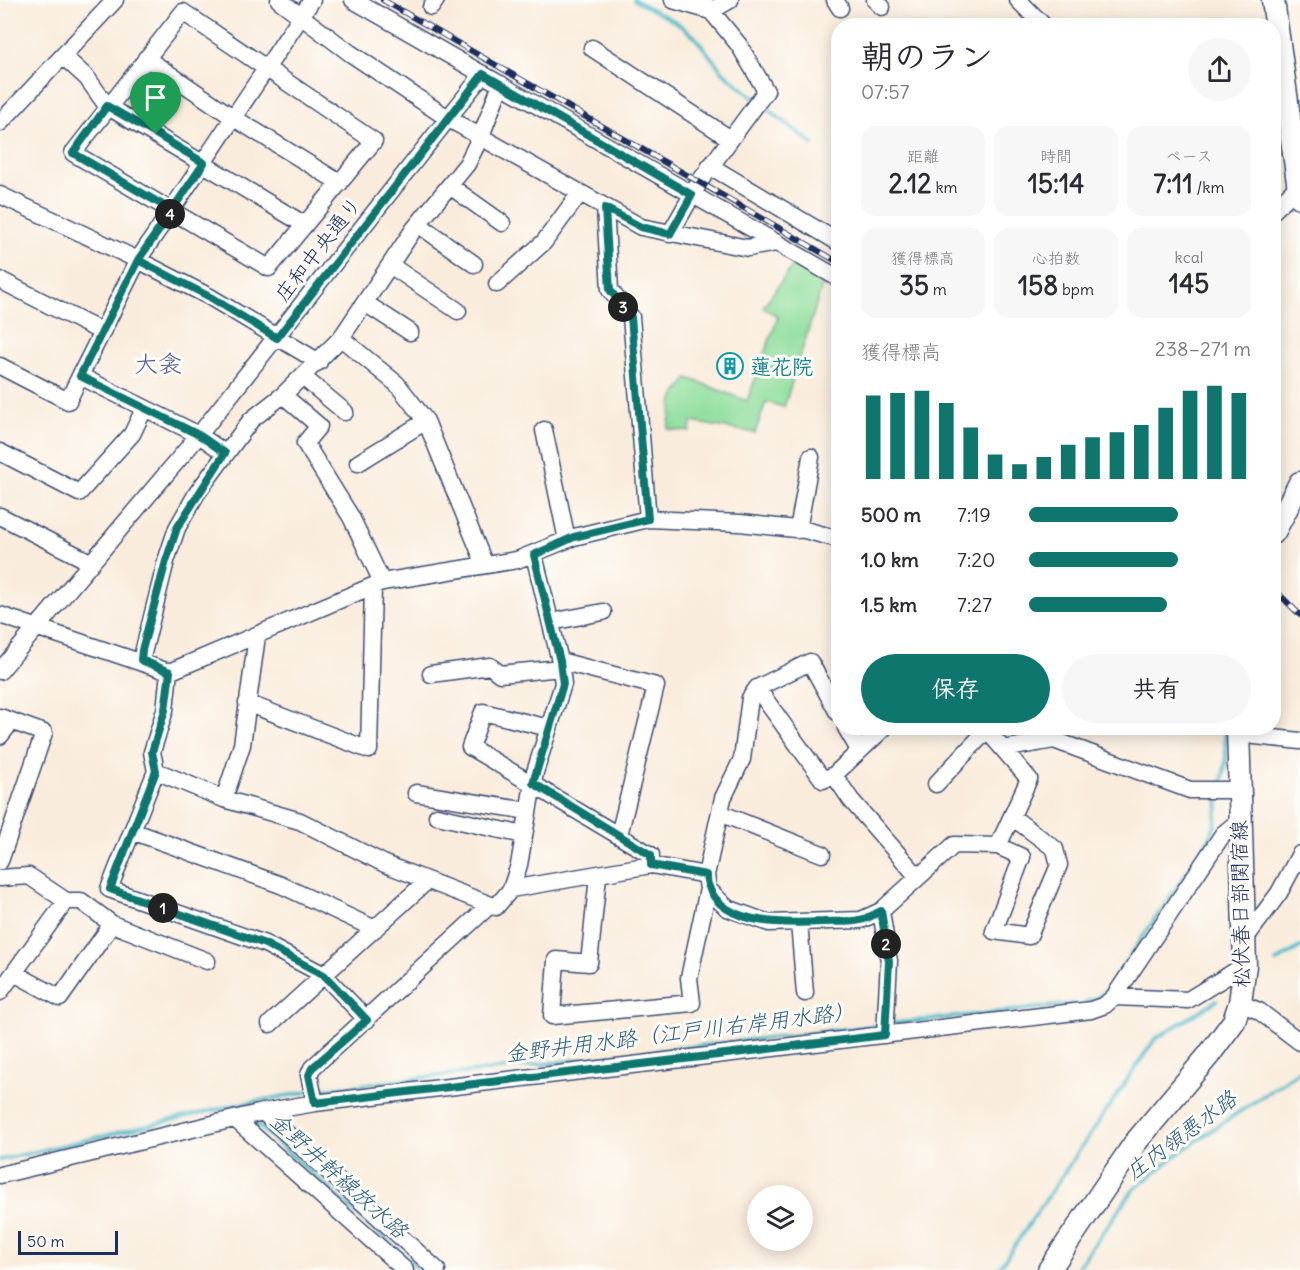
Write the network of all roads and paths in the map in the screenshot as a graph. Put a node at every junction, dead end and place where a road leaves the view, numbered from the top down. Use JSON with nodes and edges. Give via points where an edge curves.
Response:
{"nodes":[{"id":1,"x":115,"y":0,"type":"edge"},
{"id":2,"x":279,"y":0,"type":"edge"},
{"id":3,"x":312,"y":0,"type":"edge"},
{"id":4,"x":353,"y":0,"type":"edge"},
{"id":5,"x":673,"y":0,"type":"edge"},
{"id":6,"x":729,"y":0,"type":"edge"},
{"id":7,"x":1018,"y":0,"type":"edge"},
{"id":8,"x":1273,"y":0,"type":"edge"},
{"id":9,"x":707,"y":5,"type":"edge"},
{"id":10,"x":301,"y":15,"type":"junction"},
{"id":11,"x":1036,"y":18,"type":"edge"},
{"id":12,"x":1274,"y":18,"type":"edge"},
{"id":13,"x":592,"y":48,"type":"dead end"},
{"id":14,"x":63,"y":56,"type":"junction"},
{"id":15,"x":146,"y":58,"type":"junction"},
{"id":16,"x":266,"y":69,"type":"junction"},
{"id":17,"x":483,"y":74,"type":"junction"},
{"id":18,"x":1281,"y":81,"type":"edge"},
{"id":19,"x":501,"y":84,"type":"junction"},
{"id":20,"x":107,"y":106,"type":"junction"},
{"id":21,"x":234,"y":118,"type":"junction"},
{"id":22,"x":449,"y":119,"type":"junction"},
{"id":23,"x":0,"y":123,"type":"edge"},
{"id":24,"x":481,"y":136,"type":"junction"},
{"id":25,"x":729,"y":138,"type":"junction"},
{"id":26,"x":204,"y":163,"type":"junction"},
{"id":27,"x":710,"y":166,"type":"junction"},
{"id":28,"x":340,"y":183,"type":"junction"},
{"id":29,"x":450,"y":186,"type":"junction"},
{"id":30,"x":1299,"y":191,"type":"edge"},
{"id":31,"x":580,"y":193,"type":"junction"},
{"id":32,"x":0,"y":195,"type":"edge"},
{"id":33,"x":692,"y":195,"type":"junction"},
{"id":34,"x":1281,"y":205,"type":"edge"},
{"id":35,"x":605,"y":208,"type":"junction"},
{"id":36,"x":173,"y":211,"type":"junction"},
{"id":37,"x":502,"y":223,"type":"dead end"},
{"id":38,"x":417,"y":224,"type":"junction"},
{"id":39,"x":304,"y":225,"type":"junction"},
{"id":40,"x":670,"y":234,"type":"junction"},
{"id":41,"x":831,"y":238,"type":"edge"},
{"id":42,"x":776,"y":243,"type":"junction"},
{"id":43,"x":138,"y":260,"type":"junction"},
{"id":44,"x":474,"y":264,"type":"dead end"},
{"id":45,"x":390,"y":265,"type":"junction"},
{"id":46,"x":831,"y":275,"type":"edge"},
{"id":47,"x":0,"y":280,"type":"edge"},
{"id":48,"x":497,"y":284,"type":"dead end"},
{"id":49,"x":365,"y":303,"type":"junction"},
{"id":50,"x":458,"y":311,"type":"dead end"},
{"id":51,"x":102,"y":332,"type":"junction"},
{"id":52,"x":410,"y":332,"type":"dead end"},
{"id":53,"x":277,"y":338,"type":"junction"},
{"id":54,"x":341,"y":338,"type":"junction"},
{"id":55,"x":319,"y":362,"type":"junction"},
{"id":56,"x":0,"y":366,"type":"edge"},
{"id":57,"x":80,"y":376,"type":"junction"},
{"id":58,"x":303,"y":377,"type":"junction"},
{"id":59,"x":283,"y":395,"type":"junction"},
{"id":60,"x":144,"y":409,"type":"junction"},
{"id":61,"x":345,"y":412,"type":"dead end"},
{"id":62,"x":426,"y":421,"type":"junction"},
{"id":63,"x":544,"y":430,"type":"dead end"},
{"id":64,"x":199,"y":435,"type":"junction"},
{"id":65,"x":0,"y":452,"type":"edge"},
{"id":66,"x":225,"y":453,"type":"junction"},
{"id":67,"x":811,"y":457,"type":"dead end"},
{"id":68,"x":358,"y":463,"type":"dead end"},
{"id":69,"x":1300,"y":483,"type":"edge"},
{"id":70,"x":0,"y":516,"type":"edge"},
{"id":71,"x":648,"y":519,"type":"junction"},
{"id":72,"x":1281,"y":519,"type":"edge"},
{"id":73,"x":798,"y":530,"type":"junction"},
{"id":74,"x":831,"y":537,"type":"edge"},
{"id":75,"x":567,"y":540,"type":"junction"},
{"id":76,"x":534,"y":555,"type":"junction"},
{"id":77,"x":90,"y":562,"type":"junction"},
{"id":78,"x":485,"y":565,"type":"junction"},
{"id":79,"x":377,"y":584,"type":"junction"},
{"id":80,"x":603,"y":612,"type":"dead end"},
{"id":81,"x":0,"y":615,"type":"edge"},
{"id":82,"x":551,"y":622,"type":"junction"},
{"id":83,"x":37,"y":627,"type":"junction"},
{"id":84,"x":257,"y":636,"type":"junction"},
{"id":85,"x":141,"y":660,"type":"junction"},
{"id":86,"x":560,"y":665,"type":"junction"},
{"id":87,"x":0,"y":671,"type":"edge"},
{"id":88,"x":170,"y":672,"type":"junction"},
{"id":89,"x":431,"y":674,"type":"dead end"},
{"id":90,"x":757,"y":688,"type":"junction"},
{"id":91,"x":831,"y":700,"type":"edge"},
{"id":92,"x":248,"y":703,"type":"junction"},
{"id":93,"x":6,"y":719,"type":"edge"},
{"id":94,"x":549,"y":728,"type":"junction"},
{"id":95,"x":850,"y":735,"type":"edge"},
{"id":96,"x":876,"y":735,"type":"edge"},
{"id":97,"x":981,"y":735,"type":"edge"},
{"id":98,"x":991,"y":735,"type":"edge"},
{"id":99,"x":1238,"y":735,"type":"edge"},
{"id":100,"x":1263,"y":735,"type":"edge"},
{"id":101,"x":0,"y":736,"type":"edge"},
{"id":102,"x":1300,"y":741,"type":"edge"},
{"id":103,"x":1003,"y":749,"type":"junction"},
{"id":104,"x":859,"y":750,"type":"junction"},
{"id":105,"x":156,"y":771,"type":"junction"},
{"id":106,"x":834,"y":775,"type":"junction"},
{"id":107,"x":533,"y":783,"type":"junction"},
{"id":108,"x":936,"y":784,"type":"dead end"},
{"id":109,"x":1239,"y":790,"type":"junction"},
{"id":110,"x":416,"y":793,"type":"dead end"},
{"id":111,"x":224,"y":799,"type":"junction"},
{"id":112,"x":528,"y":811,"type":"junction"},
{"id":113,"x":720,"y":813,"type":"junction"},
{"id":114,"x":437,"y":816,"type":"dead end"},
{"id":115,"x":1012,"y":817,"type":"junction"},
{"id":116,"x":1240,"y":820,"type":"junction"},
{"id":117,"x":5,"y":830,"type":"edge"},
{"id":118,"x":132,"y":831,"type":"junction"},
{"id":119,"x":524,"y":835,"type":"junction"},
{"id":120,"x":619,"y":835,"type":"junction"},
{"id":121,"x":998,"y":846,"type":"junction"},
{"id":122,"x":822,"y":854,"type":"dead end"},
{"id":123,"x":1300,"y":854,"type":"edge"},
{"id":124,"x":0,"y":861,"type":"edge"},
{"id":125,"x":651,"y":865,"type":"junction"},
{"id":126,"x":598,"y":876,"type":"junction"},
{"id":127,"x":918,"y":877,"type":"junction"},
{"id":128,"x":0,"y":878,"type":"edge"},
{"id":129,"x":427,"y":881,"type":"junction"},
{"id":130,"x":707,"y":882,"type":"junction"},
{"id":131,"x":511,"y":889,"type":"junction"},
{"id":132,"x":66,"y":901,"type":"junction"},
{"id":133,"x":490,"y":905,"type":"junction"},
{"id":134,"x":881,"y":911,"type":"junction"},
{"id":135,"x":800,"y":923,"type":"junction"},
{"id":136,"x":112,"y":924,"type":"junction"},
{"id":137,"x":375,"y":929,"type":"junction"},
{"id":138,"x":1244,"y":940,"type":"junction"},
{"id":139,"x":207,"y":961,"type":"dead end"},
{"id":140,"x":1245,"y":965,"type":"junction"},
{"id":141,"x":14,"y":973,"type":"junction"},
{"id":142,"x":324,"y":975,"type":"junction"},
{"id":143,"x":0,"y":992,"type":"edge"},
{"id":144,"x":805,"y":993,"type":"dead end"},
{"id":145,"x":1114,"y":997,"type":"junction"},
{"id":146,"x":1240,"y":1004,"type":"junction"},
{"id":147,"x":367,"y":1020,"type":"junction"},
{"id":148,"x":270,"y":1024,"type":"dead end"},
{"id":149,"x":885,"y":1035,"type":"junction"},
{"id":150,"x":1300,"y":1042,"type":"edge"},
{"id":151,"x":315,"y":1103,"type":"junction"},
{"id":152,"x":263,"y":1112,"type":"junction"},
{"id":153,"x":235,"y":1119,"type":"junction"},
{"id":154,"x":0,"y":1175,"type":"edge"},
{"id":155,"x":405,"y":1270,"type":"edge"},
{"id":156,"x":437,"y":1270,"type":"edge"},
{"id":157,"x":1049,"y":1270,"type":"edge"}],
"edges":[{"from":1,"to":14,"type":"street"},
{"from":2,"to":10,"type":"street"},
{"from":3,"to":10,"type":"street"},
{"from":4,"to":17,"type":"street"},
{"from":5,"to":9,"type":"street"},
{"from":6,"to":9,"type":"street"},
{"from":7,"to":11,"type":"street"},
{"from":8,"to":12,"type":"main road"},
{"from":9,"to":25,"type":"street","via":[[739,45],[766,91]]},
{"from":10,"to":16,"type":"street"},
{"from":10,"to":22,"type":"street"},
{"from":13,"to":25,"type":"street"},
{"from":14,"to":20,"type":"street","via":[[87,78]]},
{"from":14,"to":23,"type":"street"},
{"from":15,"to":16,"type":"street","via":[[183,12]]},
{"from":15,"to":20,"type":"street"},
{"from":15,"to":21,"type":"street"},
{"from":16,"to":21,"type":"street"},
{"from":16,"to":28,"type":"street","via":[[374,141]]},
{"from":17,"to":19,"type":"street"},
{"from":17,"to":22,"type":"street","name":"庄和中央通り"},
{"from":18,"to":30,"type":"main road"},
{"from":19,"to":24,"type":"street"},
{"from":19,"to":33,"type":"street"},
{"from":20,"to":26,"type":"street"},
{"from":20,"to":36,"type":"street","via":[[73,153]]},
{"from":21,"to":26,"type":"street"},
{"from":21,"to":28,"type":"street"},
{"from":22,"to":24,"type":"street"},
{"from":22,"to":53,"type":"street","name":"庄和中央通り"},
{"from":24,"to":29,"type":"street"},
{"from":24,"to":31,"type":"street"},
{"from":25,"to":27,"type":"street"},
{"from":26,"to":36,"type":"street"},
{"from":26,"to":39,"type":"street"},
{"from":27,"to":33,"type":"street"},
{"from":27,"to":41,"type":"street"},
{"from":28,"to":39,"type":"street"},
{"from":29,"to":37,"type":"street"},
{"from":29,"to":38,"type":"street"},
{"from":30,"to":34,"type":"street"},
{"from":31,"to":35,"type":"street"},
{"from":31,"to":48,"type":"street","via":[[544,242]]},
{"from":32,"to":43,"type":"street"},
{"from":33,"to":40,"type":"street"},
{"from":33,"to":42,"type":"street"},
{"from":35,"to":40,"type":"street","via":[[641,227]]},
{"from":35,"to":71,"type":"street","via":[[610,290],[631,317]]},
{"from":36,"to":39,"type":"street","via":[[269,268]]},
{"from":36,"to":43,"type":"street"},
{"from":38,"to":44,"type":"street"},
{"from":38,"to":45,"type":"street"},
{"from":40,"to":42,"type":"street","via":[[748,248]]},
{"from":42,"to":46,"type":"street"},
{"from":43,"to":51,"type":"street"},
{"from":43,"to":53,"type":"street"},
{"from":45,"to":49,"type":"street"},
{"from":45,"to":50,"type":"street"},
{"from":47,"to":51,"type":"street"},
{"from":49,"to":52,"type":"street"},
{"from":49,"to":54,"type":"street"},
{"from":51,"to":57,"type":"street"},
{"from":53,"to":55,"type":"street"},
{"from":53,"to":64,"type":"street","name":"庄和中央通り"},
{"from":54,"to":55,"type":"street"},
{"from":54,"to":62,"type":"street","via":[[397,384]]},
{"from":55,"to":58,"type":"street"},
{"from":56,"to":57,"type":"street","via":[[68,401]]},
{"from":57,"to":60,"type":"street"},
{"from":58,"to":59,"type":"street"},
{"from":58,"to":61,"type":"street"},
{"from":59,"to":66,"type":"street","via":[[251,420]]},
{"from":59,"to":79,"type":"street","via":[[319,426],[305,443],[351,517]]},
{"from":60,"to":64,"type":"street"},
{"from":60,"to":65,"type":"street","via":[[132,434],[79,492]]},
{"from":62,"to":68,"type":"street"},
{"from":62,"to":78,"type":"street"},
{"from":63,"to":75,"type":"street"},
{"from":64,"to":66,"type":"street"},
{"from":64,"to":77,"type":"street","name":"庄和中央通り"},
{"from":66,"to":85,"type":"street","via":[[177,528]]},
{"from":67,"to":73,"type":"street"},
{"from":69,"to":72,"type":"main road"},
{"from":70,"to":77,"type":"street"},
{"from":71,"to":73,"type":"street"},
{"from":71,"to":75,"type":"street"},
{"from":73,"to":74,"type":"street"},
{"from":75,"to":76,"type":"street"},
{"from":76,"to":78,"type":"street"},
{"from":76,"to":82,"type":"street"},
{"from":77,"to":83,"type":"street","name":"庄和中央通り"},
{"from":78,"to":79,"type":"street"},
{"from":79,"to":84,"type":"street"},
{"from":79,"to":92,"type":"street","via":[[369,750]]},
{"from":80,"to":82,"type":"street"},
{"from":81,"to":83,"type":"street"},
{"from":82,"to":86,"type":"street"},
{"from":83,"to":85,"type":"street"},
{"from":83,"to":87,"type":"street","name":"庄和中央通り"},
{"from":84,"to":88,"type":"street"},
{"from":84,"to":92,"type":"street"},
{"from":85,"to":88,"type":"street"},
{"from":86,"to":89,"type":"street","via":[[500,674],[490,666]]},
{"from":86,"to":94,"type":"street","via":[[563,684]]},
{"from":86,"to":120,"type":"street","via":[[656,686]]},
{"from":88,"to":105,"type":"street","via":[[165,710],[152,752]]},
{"from":90,"to":91,"type":"street","via":[[810,662]]},
{"from":90,"to":106,"type":"street","via":[[823,780]]},
{"from":90,"to":113,"type":"street","via":[[750,698],[742,759]]},
{"from":92,"to":111,"type":"street","via":[[242,745]]},
{"from":93,"to":101,"type":"street"},
{"from":93,"to":117,"type":"street","via":[[44,733]]},
{"from":94,"to":107,"type":"street"},
{"from":94,"to":107,"type":"street","via":[[483,712],[470,747]]},
{"from":95,"to":104,"type":"street"},
{"from":96,"to":104,"type":"street"},
{"from":97,"to":108,"type":"street"},
{"from":98,"to":103,"type":"street"},
{"from":99,"to":109,"type":"main road","name":"松伏春日部関宿線"},
{"from":100,"to":102,"type":"street"},
{"from":103,"to":109,"type":"street","via":[[1054,740],[1190,790]]},
{"from":103,"to":115,"type":"street","via":[[1029,779]]},
{"from":104,"to":106,"type":"street"},
{"from":105,"to":111,"type":"street"},
{"from":105,"to":118,"type":"street"},
{"from":106,"to":127,"type":"street"},
{"from":107,"to":112,"type":"street"},
{"from":107,"to":120,"type":"street"},
{"from":109,"to":116,"type":"main road","name":"松伏春日部関宿線"},
{"from":110,"to":112,"type":"street"},
{"from":111,"to":129,"type":"street","via":[[300,821]]},
{"from":112,"to":119,"type":"street"},
{"from":113,"to":122,"type":"street"},
{"from":113,"to":130,"type":"street"},
{"from":114,"to":119,"type":"street"},
{"from":115,"to":121,"type":"street"},
{"from":115,"to":121,"type":"street","via":[[1054,849],[1059,865],[1029,936],[994,930],[1022,857]]},
{"from":116,"to":138,"type":"main road","name":"松伏春日部関宿線"},
{"from":116,"to":145,"type":"street","via":[[1223,834]]},
{"from":117,"to":124,"type":"street"},
{"from":118,"to":137,"type":"street","via":[[281,885]]},
{"from":118,"to":142,"type":"street","via":[[110,889],[265,944]]},
{"from":119,"to":131,"type":"street"},
{"from":120,"to":125,"type":"street","via":[[651,855]]},
{"from":121,"to":127,"type":"street","via":[[954,845]]},
{"from":123,"to":138,"type":"street","via":[[1279,893]]},
{"from":125,"to":126,"type":"street"},
{"from":125,"to":130,"type":"street"},
{"from":126,"to":130,"type":"street","via":[[589,963],[556,960],[552,1016],[692,1003],[689,978]]},
{"from":126,"to":131,"type":"street"},
{"from":127,"to":134,"type":"street"},
{"from":128,"to":132,"type":"street","via":[[29,876]]},
{"from":129,"to":133,"type":"street"},
{"from":129,"to":137,"type":"street"},
{"from":130,"to":135,"type":"street","via":[[727,908],[757,920]]},
{"from":131,"to":133,"type":"street","via":[[496,907]]},
{"from":132,"to":136,"type":"street","via":[[81,901]]},
{"from":132,"to":141,"type":"street"},
{"from":133,"to":147,"type":"street"},
{"from":134,"to":135,"type":"street","via":[[861,920]]},
{"from":134,"to":149,"type":"street","via":[[889,961]]},
{"from":135,"to":144,"type":"street"},
{"from":136,"to":139,"type":"street"},
{"from":136,"to":141,"type":"street","via":[[60,998]]},
{"from":137,"to":142,"type":"street"},
{"from":138,"to":140,"type":"main road","name":"松伏春日部関宿線"},
{"from":140,"to":145,"type":"street","via":[[1188,1000]]},
{"from":140,"to":146,"type":"main road","name":"松伏春日部関宿線"},
{"from":141,"to":143,"type":"street"},
{"from":142,"to":147,"type":"street"},
{"from":142,"to":148,"type":"street"},
{"from":145,"to":149,"type":"street","via":[[1091,1010]]},
{"from":146,"to":150,"type":"street","via":[[1259,1011]]},
{"from":146,"to":157,"type":"main road","name":"松伏春日部関宿線","via":[[1223,1038],[1135,1143]]},
{"from":147,"to":151,"type":"street","via":[[312,1068],[309,1075]]},
{"from":149,"to":151,"type":"street"},
{"from":151,"to":152,"type":"street"},
{"from":152,"to":153,"type":"street"},
{"from":152,"to":156,"type":"street"},
{"from":153,"to":154,"type":"street"},
{"from":153,"to":155,"type":"street"}]}
